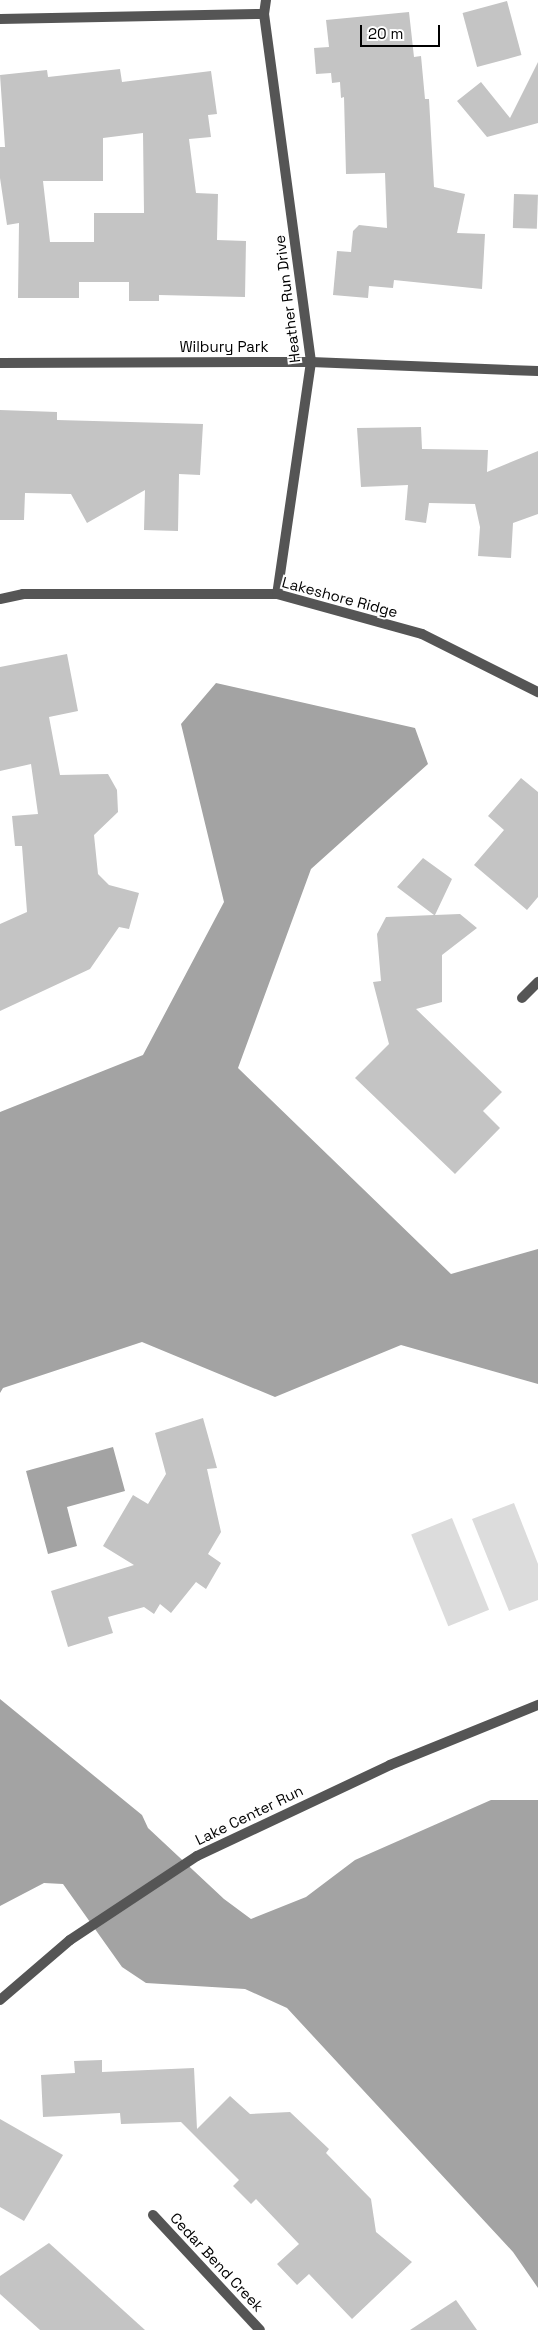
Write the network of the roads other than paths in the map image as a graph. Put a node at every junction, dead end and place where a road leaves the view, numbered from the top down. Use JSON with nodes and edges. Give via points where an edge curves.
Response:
{"nodes":[{"id":1,"x":266,"y":0,"type":"edge"},
{"id":2,"x":264,"y":14,"type":"junction"},
{"id":3,"x":0,"y":19,"type":"edge"},
{"id":4,"x":312,"y":362,"type":"junction"},
{"id":5,"x":0,"y":363,"type":"edge"},
{"id":6,"x":538,"y":370,"type":"edge"},
{"id":7,"x":277,"y":594,"type":"junction"},
{"id":8,"x":0,"y":599,"type":"edge"},
{"id":9,"x":538,"y":692,"type":"edge"},
{"id":10,"x":538,"y":982,"type":"edge"},
{"id":11,"x":522,"y":998,"type":"dead end"},
{"id":12,"x":538,"y":1705,"type":"edge"},
{"id":13,"x":0,"y":2000,"type":"edge"},
{"id":14,"x":153,"y":2215,"type":"dead end"},
{"id":15,"x":260,"y":2330,"type":"edge"}],
"edges":[{"from":1,"to":2,"type":"street","name":"Heather Run Drive"},
{"from":2,"to":3,"type":"street"},
{"from":2,"to":4,"type":"street","name":"Heather Run Drive"},
{"from":4,"to":5,"type":"street","name":"Wilbury Park"},
{"from":4,"to":6,"type":"street","name":"Wilbury Park"},
{"from":4,"to":7,"type":"street","name":"Heather Run Drive"},
{"from":7,"to":8,"type":"street","name":"Lakeshore Ridge","via":[[23,594]]},
{"from":7,"to":9,"type":"street","name":"Lakeshore Ridge","via":[[422,634]]},
{"from":10,"to":11,"type":"street"},
{"from":12,"to":13,"type":"street","name":"Lake Center Run","via":[[390,1765],[197,1856],[70,1940]]},
{"from":14,"to":15,"type":"street","name":"Cedar Bend Creek"}]}
